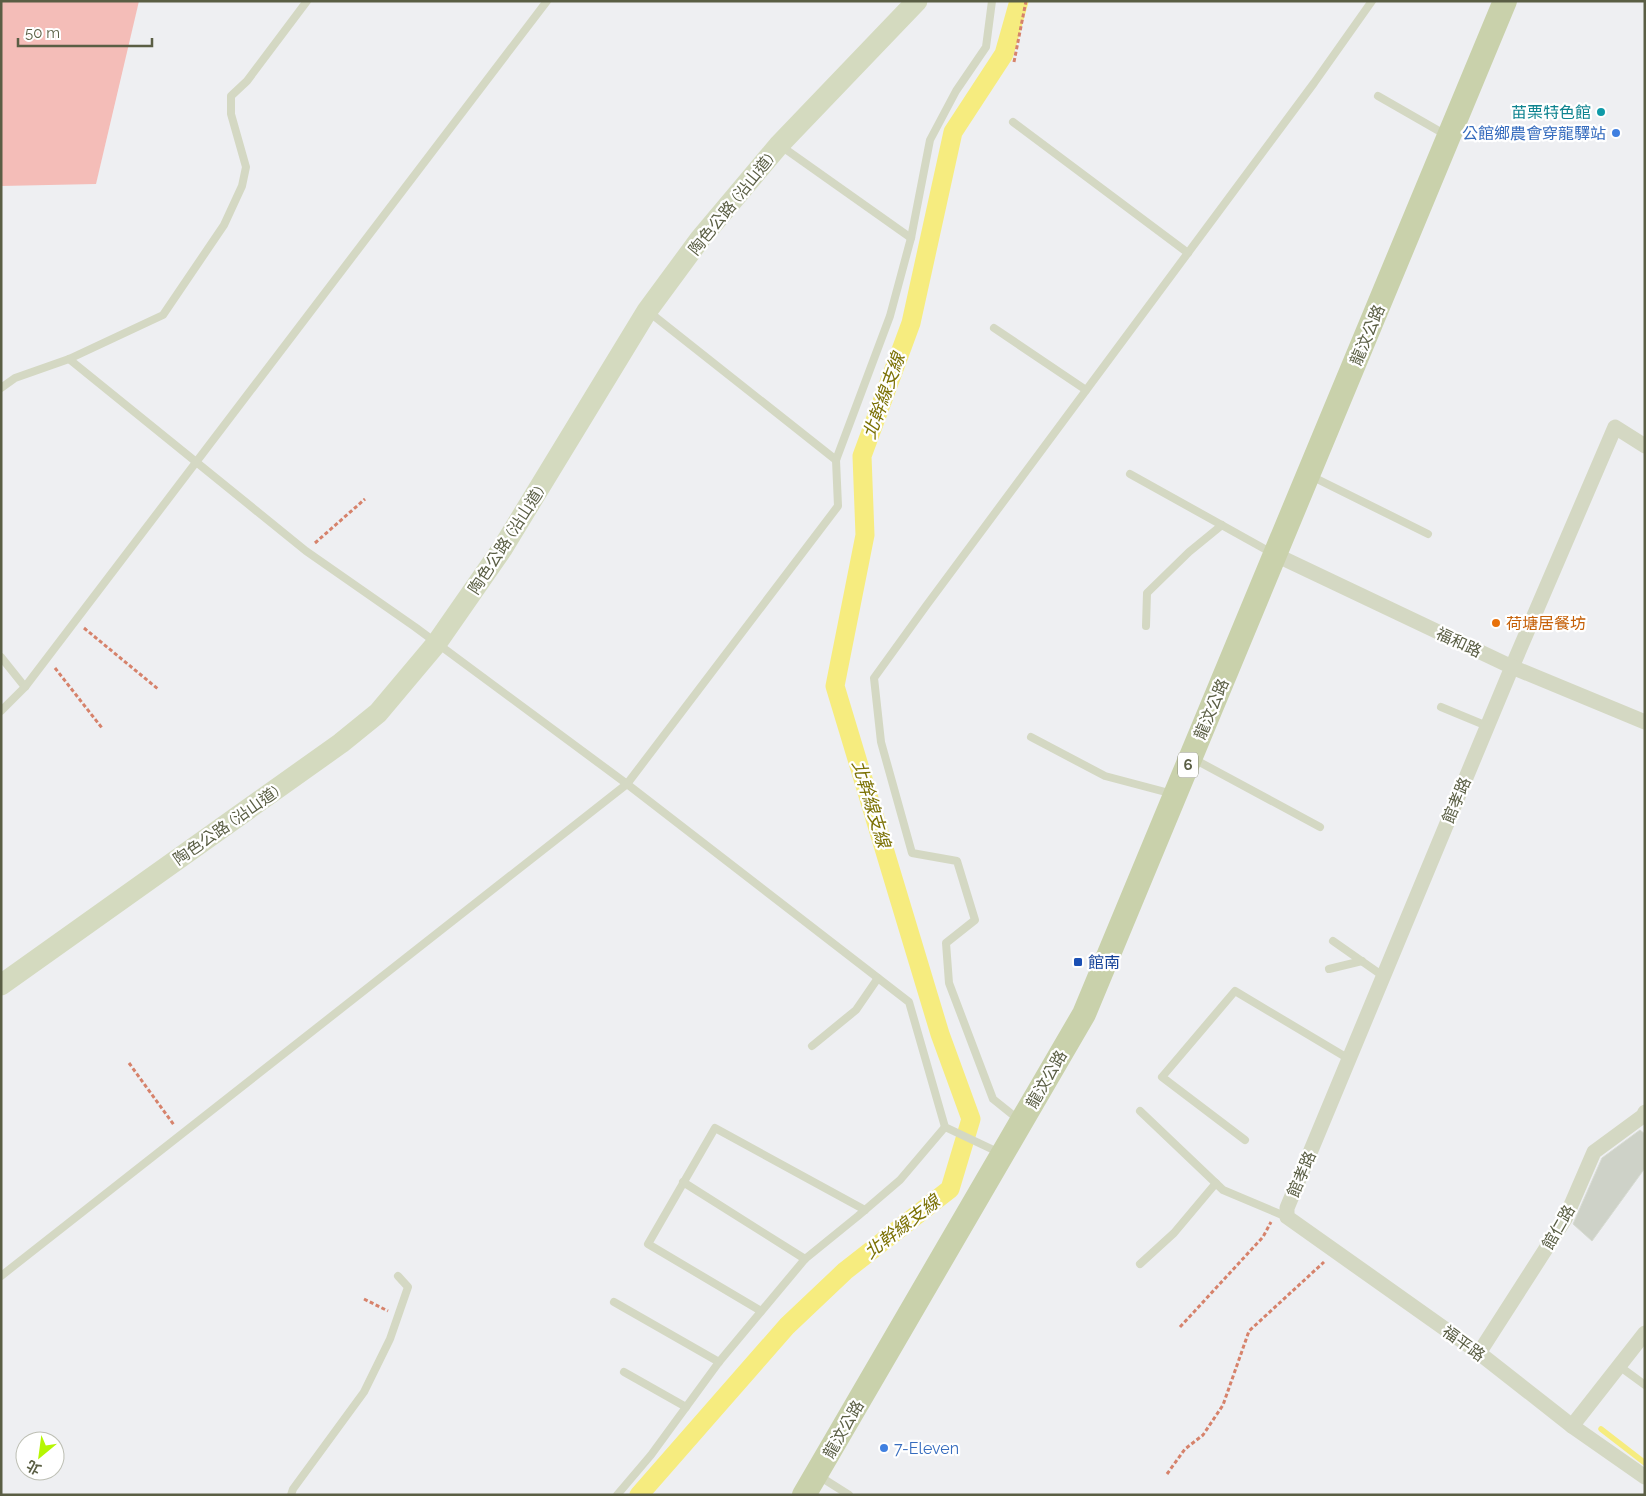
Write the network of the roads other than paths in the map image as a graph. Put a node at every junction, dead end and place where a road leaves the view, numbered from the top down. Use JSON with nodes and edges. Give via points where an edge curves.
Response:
{"nodes":[{"id":1,"x":307,"y":1,"type":"edge"},
{"id":2,"x":547,"y":1,"type":"edge"},
{"id":3,"x":917,"y":1,"type":"edge"},
{"id":4,"x":992,"y":1,"type":"edge"},
{"id":5,"x":1372,"y":1,"type":"edge"},
{"id":6,"x":1505,"y":1,"type":"edge"},
{"id":7,"x":1378,"y":96,"type":"dead end"},
{"id":8,"x":1013,"y":122,"type":"dead end"},
{"id":9,"x":1449,"y":137,"type":"junction"},
{"id":10,"x":779,"y":145,"type":"junction"},
{"id":11,"x":911,"y":238,"type":"junction"},
{"id":12,"x":1188,"y":253,"type":"junction"},
{"id":13,"x":647,"y":311,"type":"junction"},
{"id":14,"x":994,"y":328,"type":"dead end"},
{"id":15,"x":69,"y":359,"type":"junction"},
{"id":16,"x":1,"y":388,"type":"edge"},
{"id":17,"x":1086,"y":390,"type":"junction"},
{"id":18,"x":1645,"y":446,"type":"edge"},
{"id":19,"x":836,"y":460,"type":"junction"},
{"id":20,"x":196,"y":463,"type":"junction"},
{"id":21,"x":1130,"y":474,"type":"dead end"},
{"id":22,"x":1309,"y":474,"type":"junction"},
{"id":23,"x":1222,"y":525,"type":"junction"},
{"id":24,"x":1428,"y":534,"type":"dead end"},
{"id":25,"x":1276,"y":555,"type":"junction"},
{"id":26,"x":1146,"y":626,"type":"dead end"},
{"id":27,"x":436,"y":644,"type":"junction"},
{"id":28,"x":1,"y":657,"type":"edge"},
{"id":29,"x":1512,"y":667,"type":"junction"},
{"id":30,"x":25,"y":687,"type":"junction"},
{"id":31,"x":1441,"y":707,"type":"dead end"},
{"id":32,"x":1,"y":711,"type":"edge"},
{"id":33,"x":1645,"y":722,"type":"edge"},
{"id":34,"x":1487,"y":726,"type":"junction"},
{"id":35,"x":1031,"y":737,"type":"dead end"},
{"id":36,"x":1191,"y":757,"type":"junction"},
{"id":37,"x":627,"y":784,"type":"junction"},
{"id":38,"x":1175,"y":795,"type":"junction"},
{"id":39,"x":1320,"y":826,"type":"dead end"},
{"id":40,"x":1333,"y":941,"type":"dead end"},
{"id":41,"x":1362,"y":961,"type":"junction"},
{"id":42,"x":1329,"y":969,"type":"dead end"},
{"id":43,"x":1383,"y":976,"type":"junction"},
{"id":44,"x":878,"y":978,"type":"junction"},
{"id":45,"x":1,"y":985,"type":"edge"},
{"id":46,"x":812,"y":1046,"type":"dead end"},
{"id":47,"x":1349,"y":1059,"type":"junction"},
{"id":48,"x":1140,"y":1111,"type":"dead end"},
{"id":49,"x":1644,"y":1115,"type":"edge"},
{"id":50,"x":1022,"y":1122,"type":"junction"},
{"id":51,"x":945,"y":1127,"type":"junction"},
{"id":52,"x":1245,"y":1140,"type":"dead end"},
{"id":53,"x":1003,"y":1155,"type":"junction"},
{"id":54,"x":683,"y":1182,"type":"junction"},
{"id":55,"x":1216,"y":1183,"type":"junction"},
{"id":56,"x":865,"y":1210,"type":"junction"},
{"id":57,"x":1283,"y":1213,"type":"junction"},
{"id":58,"x":805,"y":1259,"type":"junction"},
{"id":59,"x":1140,"y":1264,"type":"dead end"},
{"id":60,"x":1,"y":1276,"type":"edge"},
{"id":61,"x":398,"y":1276,"type":"dead end"},
{"id":62,"x":614,"y":1302,"type":"dead end"},
{"id":63,"x":761,"y":1311,"type":"junction"},
{"id":64,"x":1645,"y":1333,"type":"edge"},
{"id":65,"x":1479,"y":1353,"type":"junction"},
{"id":66,"x":718,"y":1362,"type":"junction"},
{"id":67,"x":1619,"y":1366,"type":"junction"},
{"id":68,"x":624,"y":1372,"type":"dead end"},
{"id":69,"x":1645,"y":1385,"type":"edge"},
{"id":70,"x":686,"y":1407,"type":"junction"},
{"id":71,"x":1572,"y":1426,"type":"junction"},
{"id":72,"x":816,"y":1474,"type":"junction"},
{"id":73,"x":1645,"y":1477,"type":"edge"},
{"id":74,"x":291,"y":1495,"type":"edge"},
{"id":75,"x":617,"y":1495,"type":"edge"},
{"id":76,"x":804,"y":1495,"type":"edge"},
{"id":77,"x":850,"y":1495,"type":"edge"}],
"edges":[{"from":1,"to":15,"type":"lane","via":[[247,81],[231,96],[231,114],[246,167],[242,186],[224,226],[163,315]]},
{"from":2,"to":20,"type":"lane"},
{"from":3,"to":10,"type":"main road","name":"陶色公路 (沿山道)"},
{"from":4,"to":11,"type":"lane","via":[[986,47],[956,91],[930,140]]},
{"from":5,"to":12,"type":"lane"},
{"from":6,"to":9,"type":"main road","name":"龍汶公路","number":"6"},
{"from":7,"to":9,"type":"lane"},
{"from":8,"to":12,"type":"lane"},
{"from":9,"to":22,"type":"main road","name":"龍汶公路","number":"6"},
{"from":10,"to":11,"type":"lane"},
{"from":10,"to":13,"type":"main road","name":"陶色公路 (沿山道)","via":[[700,239]]},
{"from":11,"to":19,"type":"lane","via":[[890,316]]},
{"from":12,"to":17,"type":"lane"},
{"from":13,"to":19,"type":"lane"},
{"from":13,"to":27,"type":"main road","name":"陶色公路 (沿山道)","via":[[502,549]]},
{"from":14,"to":17,"type":"lane"},
{"from":15,"to":16,"type":"lane","via":[[15,378]]},
{"from":15,"to":20,"type":"lane"},
{"from":17,"to":50,"type":"lane","via":[[874,678],[881,742],[912,853],[957,861],[975,920],[946,942],[949,983],[993,1099]]},
{"from":18,"to":29,"type":"street","name":"館孝路","via":[[1615,427]]},
{"from":19,"to":37,"type":"lane","via":[[838,506]]},
{"from":20,"to":27,"type":"lane","via":[[306,551]]},
{"from":20,"to":30,"type":"lane"},
{"from":21,"to":23,"type":"lane"},
{"from":22,"to":24,"type":"lane"},
{"from":22,"to":25,"type":"main road","name":"龍汶公路","number":"6"},
{"from":23,"to":25,"type":"lane"},
{"from":23,"to":26,"type":"lane","via":[[1147,593]]},
{"from":25,"to":29,"type":"street","name":"福和路"},
{"from":25,"to":36,"type":"main road","name":"龍汶公路","number":"6"},
{"from":27,"to":37,"type":"lane"},
{"from":27,"to":45,"type":"main road","name":"陶色公路 (沿山道)","via":[[378,713],[342,743]]},
{"from":28,"to":30,"type":"lane"},
{"from":29,"to":33,"type":"street","name":"福和路"},
{"from":29,"to":34,"type":"street","name":"館孝路"},
{"from":30,"to":32,"type":"lane"},
{"from":31,"to":34,"type":"lane"},
{"from":34,"to":43,"type":"street","name":"館孝路"},
{"from":35,"to":38,"type":"lane","via":[[1105,776]]},
{"from":36,"to":38,"type":"main road","name":"龍汶公路","number":"6"},
{"from":36,"to":39,"type":"lane"},
{"from":37,"to":44,"type":"lane"},
{"from":37,"to":60,"type":"lane"},
{"from":38,"to":50,"type":"main road","name":"龍汶公路","number":"6","via":[[1084,1014]]},
{"from":40,"to":41,"type":"lane"},
{"from":41,"to":42,"type":"lane"},
{"from":41,"to":43,"type":"lane"},
{"from":43,"to":47,"type":"street","name":"館孝路"},
{"from":44,"to":46,"type":"lane","via":[[856,1010]]},
{"from":44,"to":51,"type":"lane","via":[[909,1002]]},
{"from":47,"to":52,"type":"lane","via":[[1235,991],[1162,1077]]},
{"from":47,"to":57,"type":"street","name":"館孝路"},
{"from":48,"to":55,"type":"lane"},
{"from":49,"to":65,"type":"street","name":"館仁路","via":[[1594,1152],[1565,1219]]},
{"from":50,"to":53,"type":"main road","name":"龍汶公路","number":"6"},
{"from":51,"to":53,"type":"lane"},
{"from":51,"to":56,"type":"lane","via":[[900,1180]]},
{"from":53,"to":72,"type":"main road","name":"龍汶公路","number":"6"},
{"from":54,"to":56,"type":"lane","via":[[715,1128]]},
{"from":54,"to":58,"type":"lane"},
{"from":54,"to":63,"type":"lane","via":[[648,1244]]},
{"from":55,"to":57,"type":"lane","via":[[1223,1190]]},
{"from":55,"to":59,"type":"lane","via":[[1174,1234]]},
{"from":56,"to":58,"type":"lane"},
{"from":57,"to":65,"type":"street","name":"福平路"},
{"from":58,"to":63,"type":"lane"},
{"from":61,"to":74,"type":"lane","via":[[408,1287],[390,1340],[364,1392]]},
{"from":62,"to":66,"type":"lane"},
{"from":63,"to":66,"type":"lane"},
{"from":64,"to":67,"type":"street"},
{"from":65,"to":71,"type":"street","name":"福平路"},
{"from":66,"to":70,"type":"lane"},
{"from":67,"to":69,"type":"lane"},
{"from":67,"to":71,"type":"street"},
{"from":68,"to":70,"type":"lane"},
{"from":70,"to":75,"type":"lane","via":[[652,1455]]},
{"from":71,"to":73,"type":"street","name":"福平路"},
{"from":72,"to":76,"type":"main road","name":"龍汶公路","number":"6"},
{"from":72,"to":77,"type":"lane"}]}
